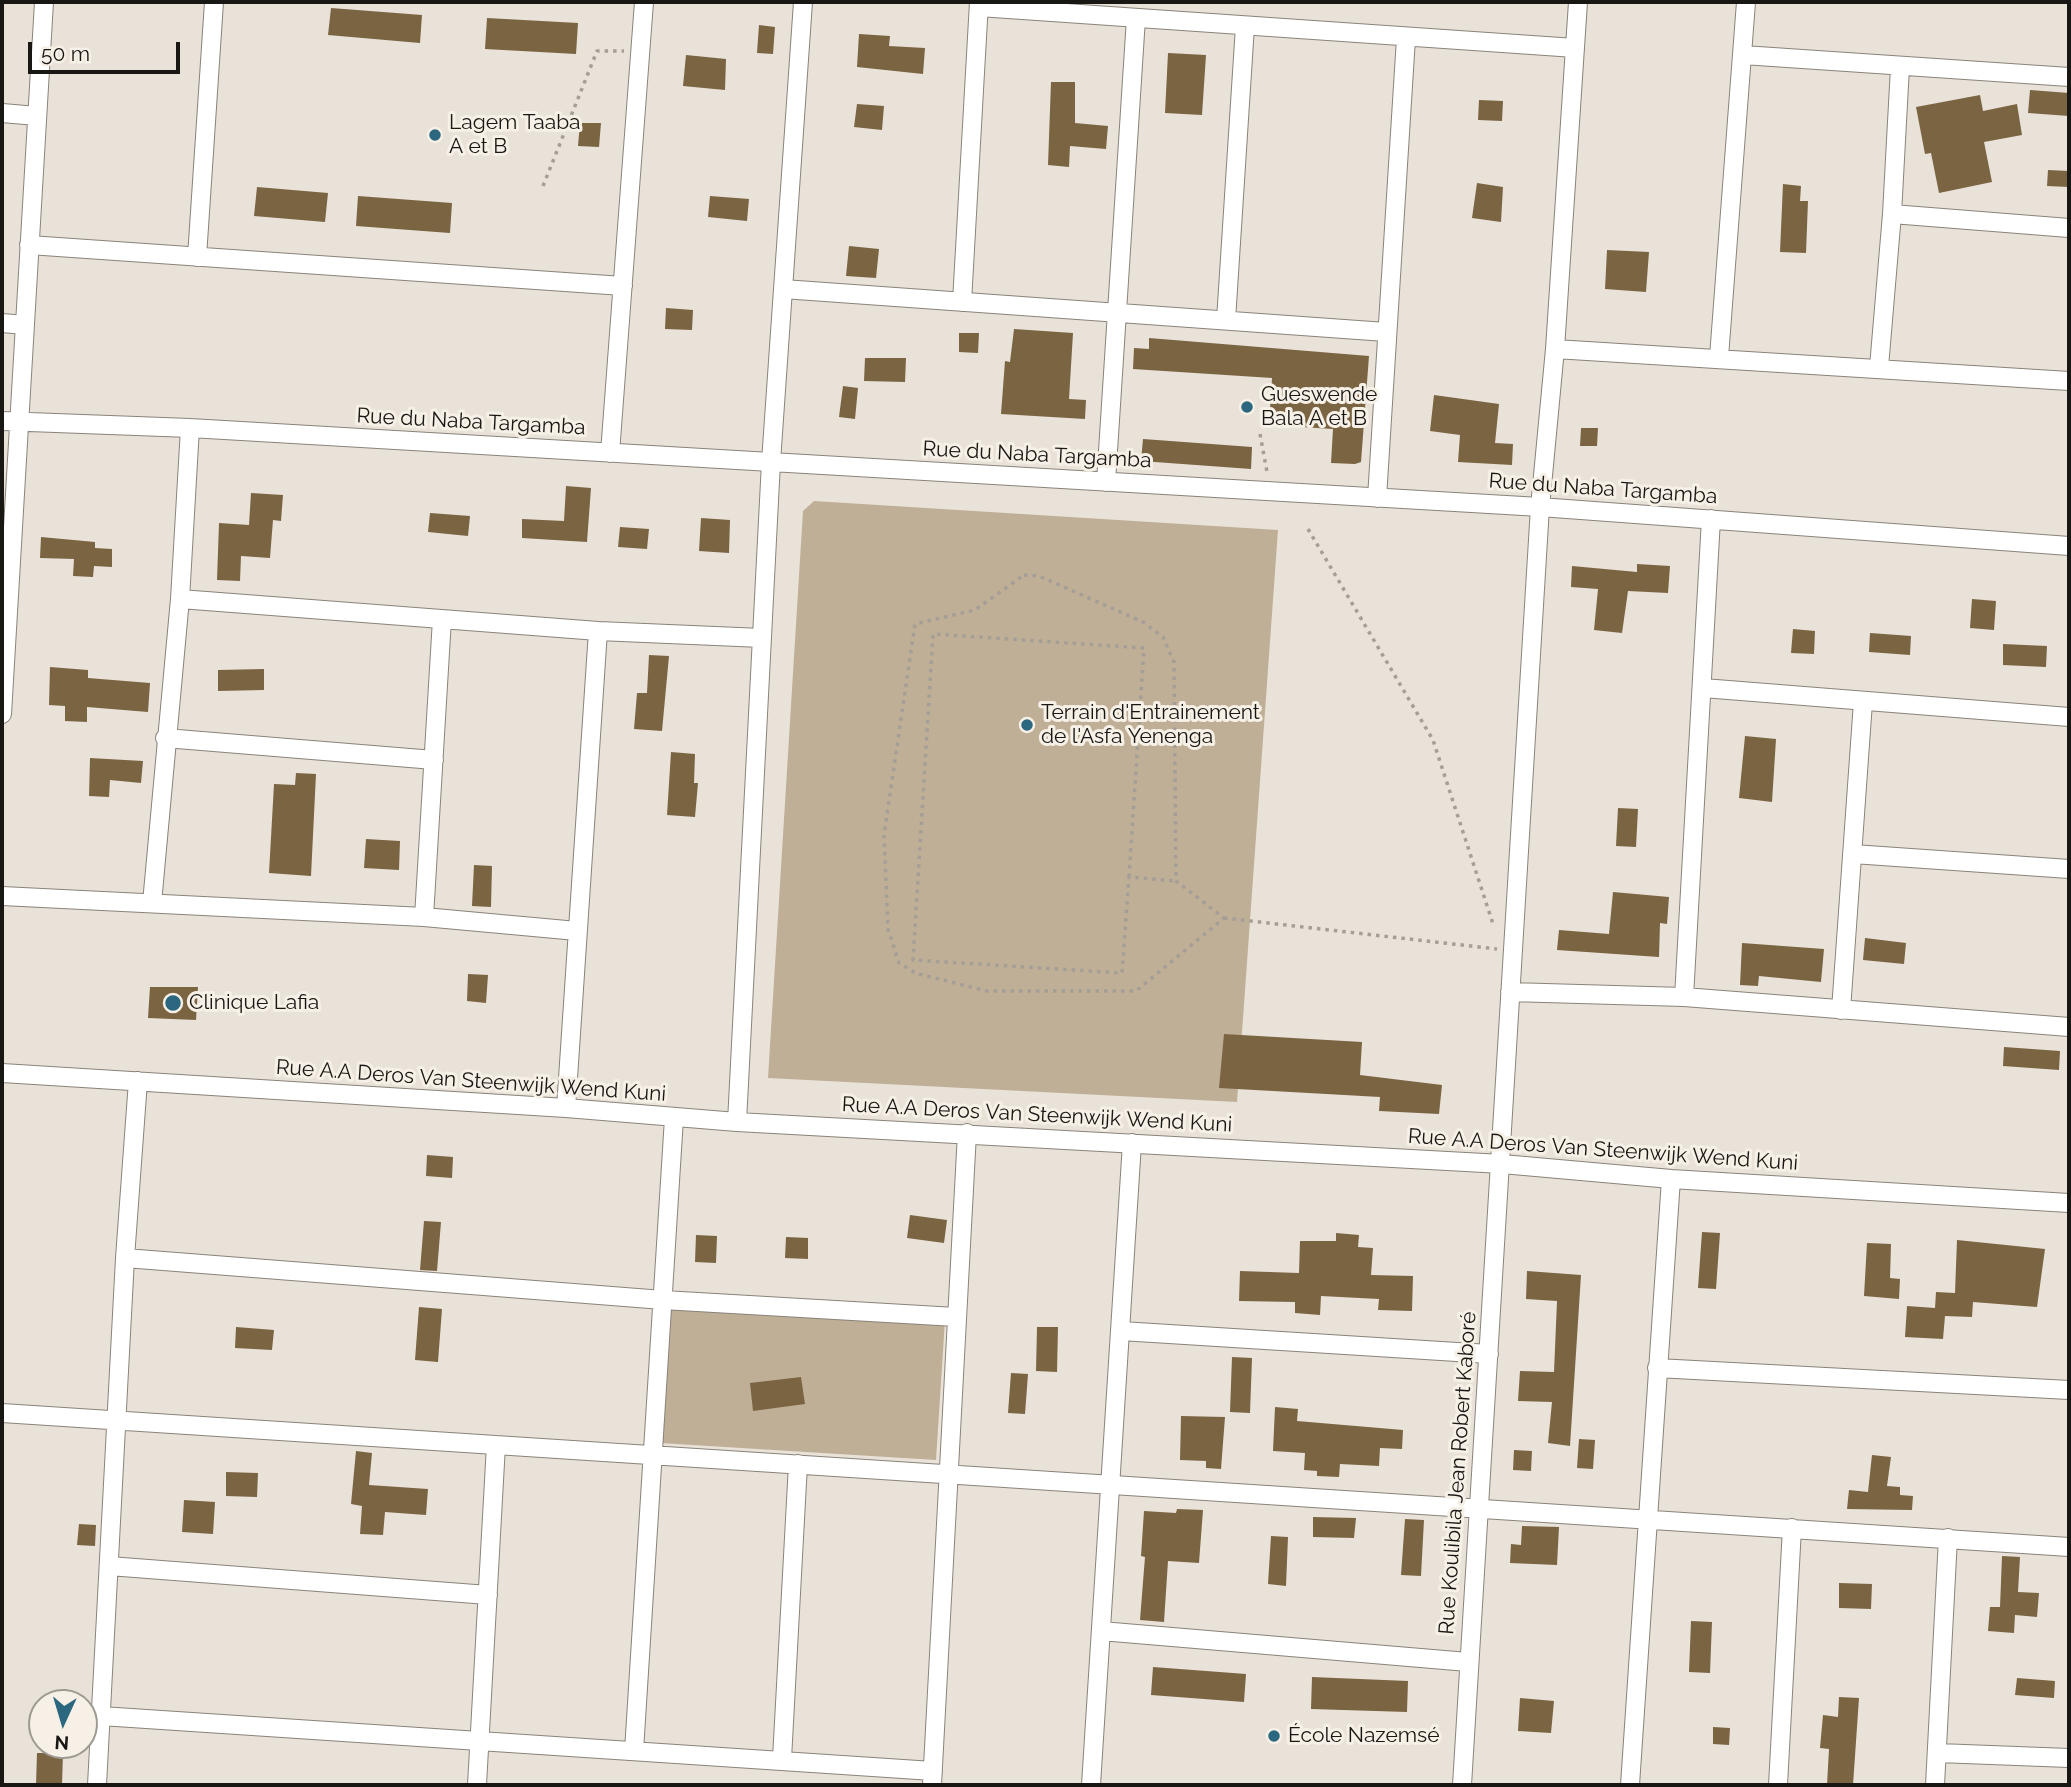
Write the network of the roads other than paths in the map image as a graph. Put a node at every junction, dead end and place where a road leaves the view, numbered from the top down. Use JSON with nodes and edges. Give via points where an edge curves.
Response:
{"nodes":[{"id":1,"x":44,"y":2,"type":"edge"},
{"id":2,"x":214,"y":2,"type":"edge"},
{"id":3,"x":644,"y":2,"type":"edge"},
{"id":4,"x":803,"y":2,"type":"edge"},
{"id":5,"x":1578,"y":2,"type":"edge"},
{"id":6,"x":1746,"y":2,"type":"edge"},
{"id":7,"x":979,"y":4,"type":"edge"},
{"id":8,"x":1136,"y":18,"type":"junction"},
{"id":9,"x":1245,"y":26,"type":"junction"},
{"id":10,"x":1406,"y":38,"type":"junction"},
{"id":11,"x":1575,"y":48,"type":"junction"},
{"id":12,"x":1742,"y":55,"type":"junction"},
{"id":13,"x":1900,"y":67,"type":"junction"},
{"id":14,"x":2069,"y":77,"type":"edge"},
{"id":15,"x":2,"y":113,"type":"edge"},
{"id":16,"x":37,"y":116,"type":"junction"},
{"id":17,"x":1892,"y":215,"type":"junction"},
{"id":18,"x":2069,"y":228,"type":"edge"},
{"id":19,"x":29,"y":245,"type":"junction"},
{"id":20,"x":197,"y":257,"type":"junction"},
{"id":21,"x":623,"y":286,"type":"junction"},
{"id":22,"x":783,"y":289,"type":"junction"},
{"id":23,"x":962,"y":302,"type":"junction"},
{"id":24,"x":1118,"y":313,"type":"junction"},
{"id":25,"x":1226,"y":320,"type":"junction"},
{"id":26,"x":2,"y":323,"type":"edge"},
{"id":27,"x":25,"y":325,"type":"junction"},
{"id":28,"x":1386,"y":332,"type":"junction"},
{"id":29,"x":1555,"y":349,"type":"junction"},
{"id":30,"x":1719,"y":357,"type":"junction"},
{"id":31,"x":1879,"y":367,"type":"junction"},
{"id":32,"x":2069,"y":381,"type":"edge"},
{"id":33,"x":10,"y":421,"type":"edge"},
{"id":34,"x":190,"y":428,"type":"junction"},
{"id":35,"x":610,"y":453,"type":"junction"},
{"id":36,"x":771,"y":462,"type":"junction"},
{"id":37,"x":1106,"y":482,"type":"junction"},
{"id":38,"x":1377,"y":498,"type":"junction"},
{"id":39,"x":1540,"y":507,"type":"junction"},
{"id":40,"x":8,"y":518,"type":"edge"},
{"id":41,"x":1711,"y":519,"type":"junction"},
{"id":42,"x":2069,"y":545,"type":"edge"},
{"id":43,"x":180,"y":599,"type":"junction"},
{"id":44,"x":442,"y":619,"type":"junction"},
{"id":45,"x":597,"y":631,"type":"junction"},
{"id":46,"x":762,"y":638,"type":"junction"},
{"id":47,"x":1703,"y":688,"type":"junction"},
{"id":48,"x":1863,"y":702,"type":"junction"},
{"id":49,"x":2,"y":714,"type":"edge"},
{"id":50,"x":2069,"y":717,"type":"edge"},
{"id":51,"x":165,"y":738,"type":"junction"},
{"id":52,"x":434,"y":760,"type":"junction"},
{"id":53,"x":1853,"y":854,"type":"junction"},
{"id":54,"x":2069,"y":869,"type":"edge"},
{"id":55,"x":2,"y":896,"type":"edge"},
{"id":56,"x":152,"y":903,"type":"junction"},
{"id":57,"x":424,"y":917,"type":"junction"},
{"id":58,"x":577,"y":931,"type":"junction"},
{"id":59,"x":1510,"y":992,"type":"junction"},
{"id":60,"x":1684,"y":997,"type":"junction"},
{"id":61,"x":1841,"y":1010,"type":"junction"},
{"id":62,"x":2069,"y":1027,"type":"edge"},
{"id":63,"x":2,"y":1073,"type":"edge"},
{"id":64,"x":138,"y":1081,"type":"junction"},
{"id":65,"x":566,"y":1108,"type":"junction"},
{"id":66,"x":674,"y":1118,"type":"junction"},
{"id":67,"x":737,"y":1122,"type":"junction"},
{"id":68,"x":967,"y":1133,"type":"junction"},
{"id":69,"x":1132,"y":1143,"type":"junction"},
{"id":70,"x":1502,"y":1164,"type":"junction"},
{"id":71,"x":1671,"y":1179,"type":"junction"},
{"id":72,"x":2069,"y":1203,"type":"edge"},
{"id":73,"x":125,"y":1258,"type":"junction"},
{"id":74,"x":663,"y":1300,"type":"junction"},
{"id":75,"x":956,"y":1317,"type":"junction"},
{"id":76,"x":1121,"y":1331,"type":"junction"},
{"id":77,"x":1489,"y":1354,"type":"junction"},
{"id":78,"x":1657,"y":1368,"type":"junction"},
{"id":79,"x":2069,"y":1390,"type":"edge"},
{"id":80,"x":2,"y":1413,"type":"edge"},
{"id":81,"x":116,"y":1420,"type":"junction"},
{"id":82,"x":496,"y":1445,"type":"junction"},
{"id":83,"x":653,"y":1454,"type":"junction"},
{"id":84,"x":798,"y":1464,"type":"junction"},
{"id":85,"x":950,"y":1472,"type":"junction"},
{"id":86,"x":1110,"y":1484,"type":"junction"},
{"id":87,"x":1478,"y":1508,"type":"junction"},
{"id":88,"x":1646,"y":1518,"type":"junction"},
{"id":89,"x":1792,"y":1528,"type":"junction"},
{"id":90,"x":1948,"y":1538,"type":"junction"},
{"id":91,"x":2069,"y":1547,"type":"edge"},
{"id":92,"x":109,"y":1566,"type":"junction"},
{"id":93,"x":488,"y":1595,"type":"junction"},
{"id":94,"x":1101,"y":1632,"type":"junction"},
{"id":95,"x":1468,"y":1662,"type":"junction"},
{"id":96,"x":101,"y":1716,"type":"junction"},
{"id":97,"x":479,"y":1740,"type":"junction"},
{"id":98,"x":634,"y":1751,"type":"junction"},
{"id":99,"x":1938,"y":1753,"type":"junction"},
{"id":100,"x":2069,"y":1758,"type":"edge"},
{"id":101,"x":782,"y":1759,"type":"junction"},
{"id":102,"x":933,"y":1778,"type":"edge"},
{"id":103,"x":97,"y":1785,"type":"edge"},
{"id":104,"x":477,"y":1785,"type":"edge"},
{"id":105,"x":1091,"y":1785,"type":"edge"},
{"id":106,"x":1462,"y":1785,"type":"edge"},
{"id":107,"x":1630,"y":1785,"type":"edge"},
{"id":108,"x":1778,"y":1785,"type":"edge"},
{"id":109,"x":1935,"y":1785,"type":"edge"}],
"edges":[{"from":1,"to":16,"type":"street"},
{"from":2,"to":20,"type":"street"},
{"from":3,"to":21,"type":"street"},
{"from":4,"to":22,"type":"street"},
{"from":5,"to":11,"type":"street","name":"Rue Koulibila Jean Robert Kaboré"},
{"from":6,"to":12,"type":"street"},
{"from":7,"to":8,"type":"street"},
{"from":7,"to":23,"type":"street"},
{"from":8,"to":9,"type":"street"},
{"from":8,"to":24,"type":"street"},
{"from":9,"to":10,"type":"street"},
{"from":9,"to":25,"type":"street"},
{"from":10,"to":11,"type":"street"},
{"from":10,"to":28,"type":"street"},
{"from":11,"to":29,"type":"street","name":"Rue Koulibila Jean Robert Kaboré"},
{"from":12,"to":13,"type":"street"},
{"from":12,"to":30,"type":"street"},
{"from":13,"to":14,"type":"street"},
{"from":13,"to":17,"type":"street"},
{"from":15,"to":16,"type":"street"},
{"from":16,"to":19,"type":"street"},
{"from":17,"to":18,"type":"street"},
{"from":17,"to":31,"type":"street"},
{"from":19,"to":20,"type":"street"},
{"from":19,"to":27,"type":"street"},
{"from":20,"to":21,"type":"street"},
{"from":21,"to":35,"type":"street"},
{"from":22,"to":23,"type":"street"},
{"from":22,"to":36,"type":"street"},
{"from":23,"to":24,"type":"street"},
{"from":24,"to":25,"type":"street"},
{"from":24,"to":37,"type":"street"},
{"from":25,"to":28,"type":"street"},
{"from":26,"to":27,"type":"street"},
{"from":27,"to":33,"type":"street"},
{"from":28,"to":38,"type":"street"},
{"from":29,"to":30,"type":"street"},
{"from":29,"to":39,"type":"street","name":"Rue Koulibila Jean Robert Kaboré"},
{"from":30,"to":31,"type":"street"},
{"from":31,"to":32,"type":"street"},
{"from":33,"to":34,"type":"street","name":"Rue du Naba Targamba"},
{"from":33,"to":40,"type":"street"},
{"from":34,"to":35,"type":"street","name":"Rue du Naba Targamba"},
{"from":34,"to":43,"type":"street"},
{"from":35,"to":36,"type":"street","name":"Rue du Naba Targamba"},
{"from":36,"to":37,"type":"street","name":"Rue du Naba Targamba"},
{"from":36,"to":46,"type":"street"},
{"from":37,"to":38,"type":"street","name":"Rue du Naba Targamba"},
{"from":38,"to":39,"type":"street","name":"Rue du Naba Targamba"},
{"from":39,"to":41,"type":"street","name":"Rue du Naba Targamba"},
{"from":39,"to":59,"type":"street","name":"Rue Koulibila Jean Robert Kaboré"},
{"from":40,"to":49,"type":"street"},
{"from":41,"to":42,"type":"street","name":"Rue du Naba Targamba"},
{"from":41,"to":47,"type":"street"},
{"from":43,"to":44,"type":"street"},
{"from":43,"to":51,"type":"street"},
{"from":44,"to":45,"type":"street"},
{"from":44,"to":52,"type":"street"},
{"from":45,"to":46,"type":"street"},
{"from":45,"to":58,"type":"street"},
{"from":46,"to":67,"type":"street"},
{"from":47,"to":48,"type":"street"},
{"from":47,"to":60,"type":"street"},
{"from":48,"to":50,"type":"street"},
{"from":48,"to":53,"type":"street"},
{"from":51,"to":52,"type":"street"},
{"from":51,"to":56,"type":"street"},
{"from":52,"to":57,"type":"street"},
{"from":53,"to":54,"type":"street"},
{"from":53,"to":61,"type":"street"},
{"from":55,"to":56,"type":"street"},
{"from":56,"to":57,"type":"street"},
{"from":57,"to":58,"type":"street"},
{"from":58,"to":65,"type":"street"},
{"from":59,"to":60,"type":"street"},
{"from":59,"to":70,"type":"street","name":"Rue Koulibila Jean Robert Kaboré"},
{"from":60,"to":61,"type":"street"},
{"from":61,"to":62,"type":"street"},
{"from":63,"to":64,"type":"street","name":"Rue A.A Deros Van Steenwijk Wend Kuni"},
{"from":64,"to":65,"type":"street","name":"Rue A.A Deros Van Steenwijk Wend Kuni"},
{"from":64,"to":73,"type":"street"},
{"from":65,"to":66,"type":"street","name":"Rue A.A Deros Van Steenwijk Wend Kuni"},
{"from":66,"to":67,"type":"street","name":"Rue A.A Deros Van Steenwijk Wend Kuni"},
{"from":66,"to":74,"type":"street"},
{"from":67,"to":68,"type":"street","name":"Rue A.A Deros Van Steenwijk Wend Kuni"},
{"from":68,"to":69,"type":"street","name":"Rue A.A Deros Van Steenwijk Wend Kuni"},
{"from":68,"to":75,"type":"street"},
{"from":69,"to":70,"type":"street","name":"Rue A.A Deros Van Steenwijk Wend Kuni"},
{"from":69,"to":76,"type":"street"},
{"from":70,"to":71,"type":"street","name":"Rue A.A Deros Van Steenwijk Wend Kuni"},
{"from":70,"to":77,"type":"street","name":"Rue Koulibila Jean Robert Kaboré"},
{"from":71,"to":72,"type":"street","name":"Rue A.A Deros Van Steenwijk Wend Kuni"},
{"from":71,"to":78,"type":"street"},
{"from":73,"to":74,"type":"street"},
{"from":73,"to":81,"type":"street"},
{"from":74,"to":75,"type":"street"},
{"from":74,"to":83,"type":"street"},
{"from":75,"to":85,"type":"street"},
{"from":76,"to":77,"type":"street"},
{"from":76,"to":86,"type":"street"},
{"from":77,"to":87,"type":"street","name":"Rue Koulibila Jean Robert Kaboré"},
{"from":78,"to":79,"type":"street"},
{"from":78,"to":88,"type":"street"},
{"from":80,"to":81,"type":"street"},
{"from":81,"to":82,"type":"street"},
{"from":81,"to":92,"type":"street"},
{"from":82,"to":83,"type":"street"},
{"from":82,"to":93,"type":"street"},
{"from":83,"to":84,"type":"street"},
{"from":83,"to":98,"type":"street"},
{"from":84,"to":85,"type":"street"},
{"from":84,"to":101,"type":"street"},
{"from":85,"to":86,"type":"street"},
{"from":85,"to":102,"type":"street"},
{"from":86,"to":87,"type":"street"},
{"from":86,"to":94,"type":"street"},
{"from":87,"to":88,"type":"street"},
{"from":87,"to":95,"type":"street","name":"Rue Koulibila Jean Robert Kaboré"},
{"from":88,"to":89,"type":"street"},
{"from":88,"to":107,"type":"street"},
{"from":89,"to":90,"type":"street"},
{"from":89,"to":108,"type":"street"},
{"from":90,"to":91,"type":"street"},
{"from":90,"to":99,"type":"street"},
{"from":92,"to":93,"type":"street"},
{"from":92,"to":96,"type":"street"},
{"from":93,"to":97,"type":"street"},
{"from":94,"to":95,"type":"street"},
{"from":94,"to":105,"type":"street"},
{"from":95,"to":106,"type":"street","name":"Rue Koulibila Jean Robert Kaboré"},
{"from":96,"to":97,"type":"street"},
{"from":96,"to":103,"type":"street"},
{"from":97,"to":98,"type":"street"},
{"from":97,"to":104,"type":"street"},
{"from":98,"to":101,"type":"street"},
{"from":99,"to":100,"type":"street"},
{"from":99,"to":109,"type":"street"},
{"from":101,"to":102,"type":"street"}]}
